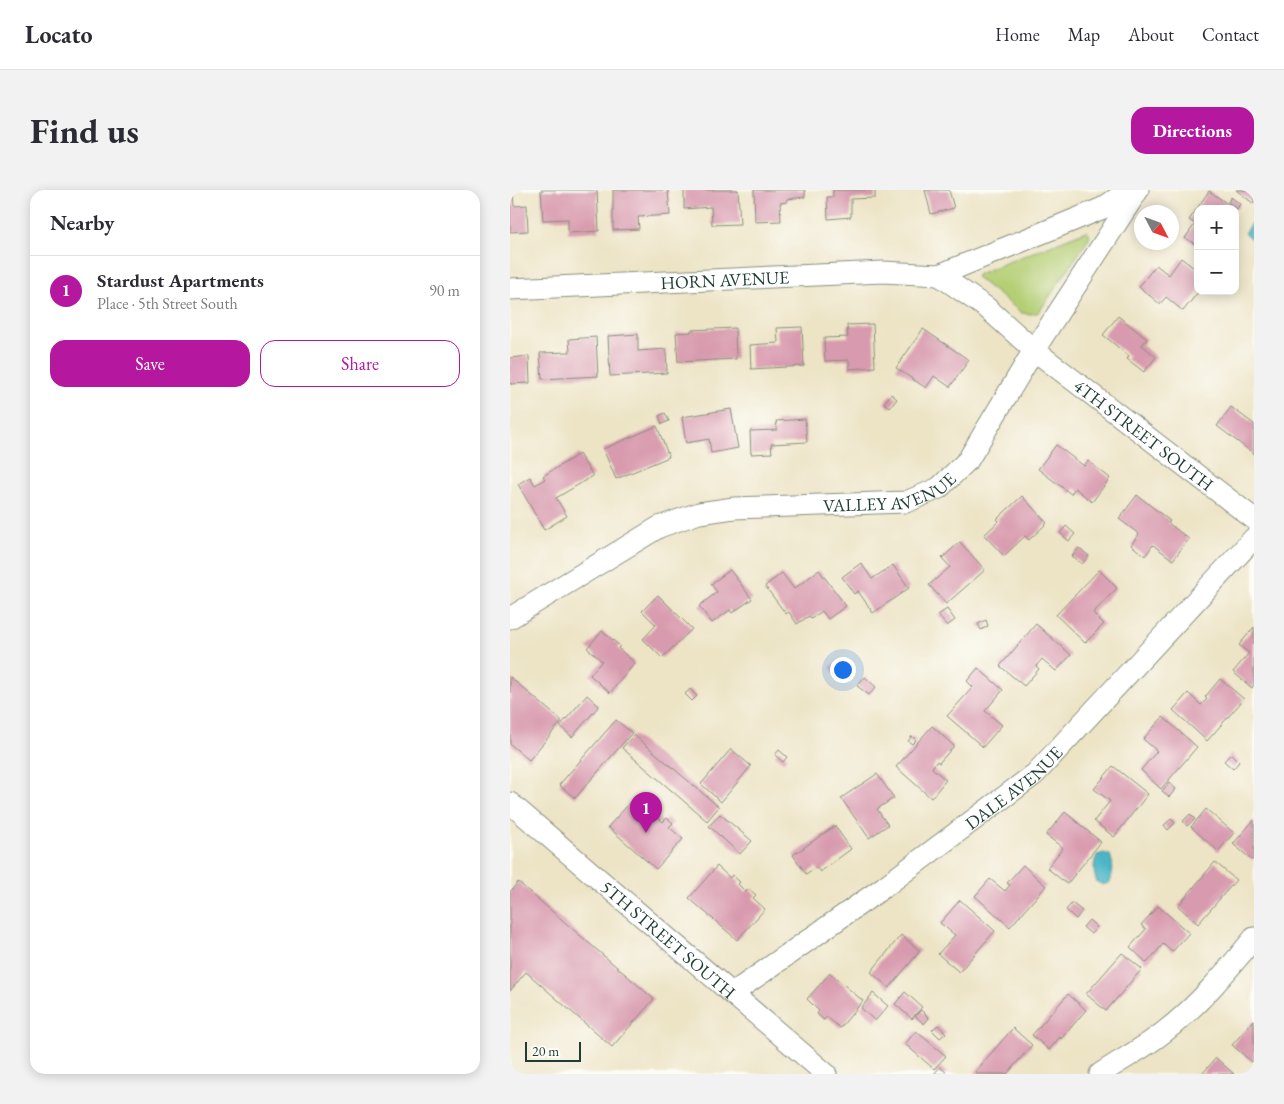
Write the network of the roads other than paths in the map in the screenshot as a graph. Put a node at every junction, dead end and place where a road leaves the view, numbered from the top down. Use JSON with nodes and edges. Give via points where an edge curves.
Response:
{"nodes":[{"id":1,"x":1129,"y":190,"type":"edge"},
{"id":2,"x":1138,"y":190,"type":"edge"},
{"id":3,"x":939,"y":275,"type":"junction"},
{"id":4,"x":510,"y":289,"type":"edge"},
{"id":5,"x":1034,"y":350,"type":"junction"},
{"id":6,"x":1254,"y":519,"type":"edge"},
{"id":7,"x":1254,"y":538,"type":"edge"},
{"id":8,"x":510,"y":618,"type":"edge"},
{"id":9,"x":510,"y":803,"type":"edge"},
{"id":10,"x":1254,"y":938,"type":"edge"},
{"id":11,"x":733,"y":993,"type":"junction"},
{"id":12,"x":826,"y":1074,"type":"edge"},
{"id":13,"x":1100,"y":1074,"type":"edge"}],
"edges":[{"from":1,"to":3,"type":"street","name":"HORN AVENUE","via":[[1103,208]]},
{"from":2,"to":5,"type":"street","name":"VALLEY AVENUE"},
{"from":3,"to":4,"type":"street","name":"HORN AVENUE","via":[[883,272]]},
{"from":3,"to":5,"type":"street","via":[[987,308]]},
{"from":5,"to":6,"type":"street","name":"4TH STREET SOUTH"},
{"from":5,"to":8,"type":"street","name":"VALLEY AVENUE","via":[[968,460],[939,488],[906,502],[734,508],[699,513],[659,527]]},
{"from":7,"to":11,"type":"street","name":"DALE AVENUE","via":[[1034,774],[884,887]]},
{"from":9,"to":11,"type":"street","name":"5TH STREET SOUTH"},
{"from":10,"to":13,"type":"street","via":[[1214,984],[1164,1032]]},
{"from":11,"to":12,"type":"street","name":"5TH STREET SOUTH"}]}
